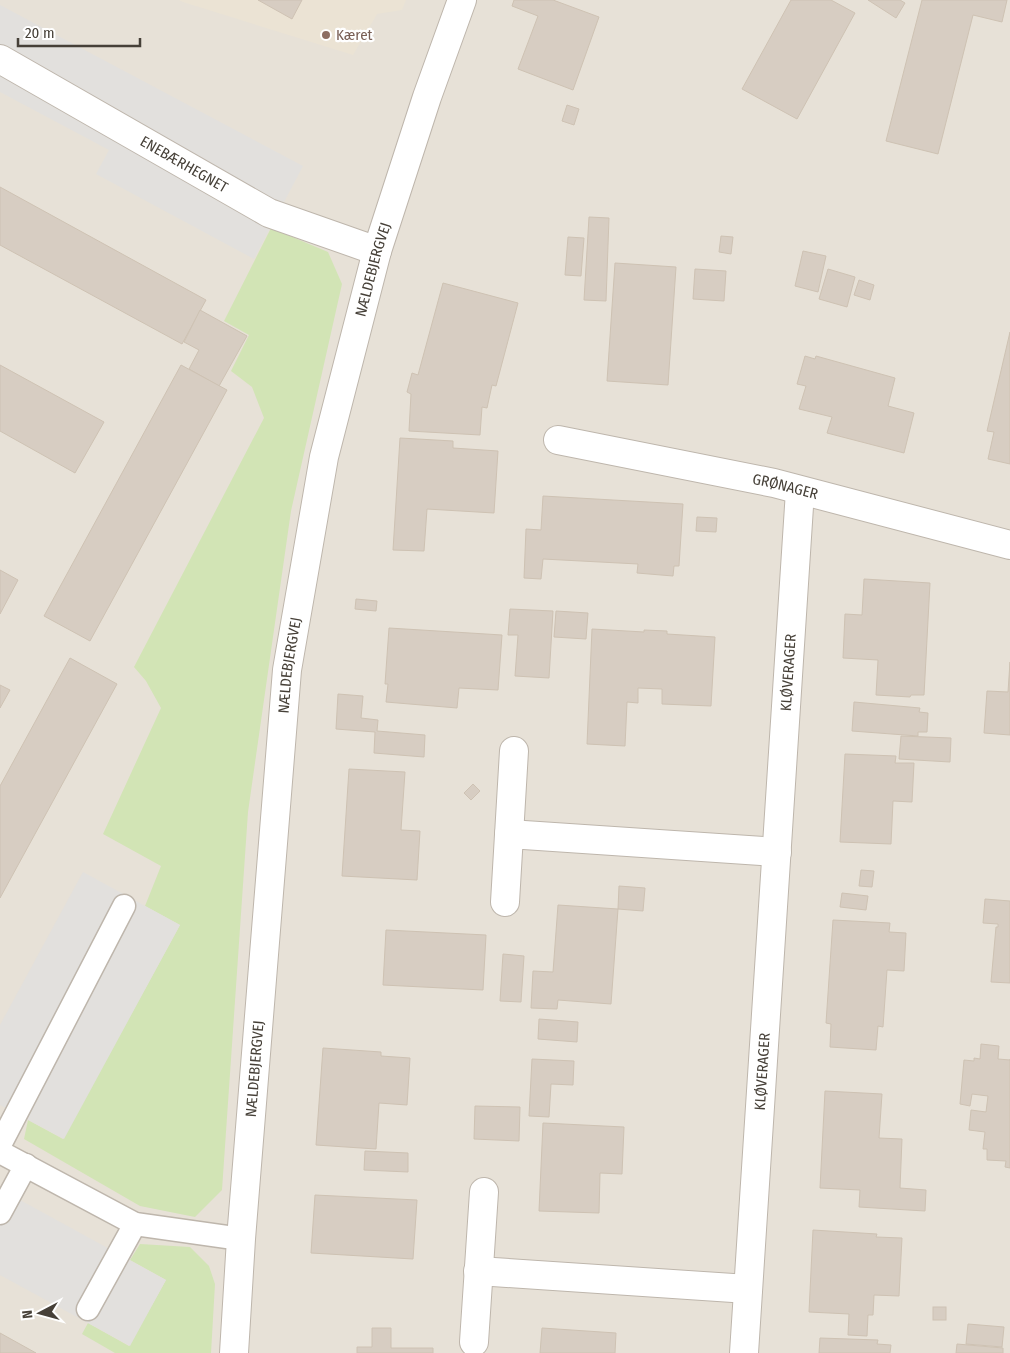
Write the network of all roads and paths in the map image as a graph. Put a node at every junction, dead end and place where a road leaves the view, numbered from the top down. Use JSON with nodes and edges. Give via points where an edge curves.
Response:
{"nodes":[{"id":1,"x":462,"y":0,"type":"edge"},
{"id":2,"x":0,"y":59,"type":"edge"},
{"id":3,"x":377,"y":250,"type":"junction"},
{"id":4,"x":558,"y":440,"type":"dead end"},
{"id":5,"x":800,"y":491,"type":"junction"},
{"id":6,"x":1010,"y":545,"type":"edge"},
{"id":7,"x":514,"y":751,"type":"dead end"},
{"id":8,"x":509,"y":834,"type":"junction"},
{"id":9,"x":777,"y":852,"type":"junction"},
{"id":10,"x":505,"y":902,"type":"dead end"},
{"id":11,"x":124,"y":906,"type":"dead end"},
{"id":12,"x":0,"y":1145,"type":"edge"},
{"id":13,"x":0,"y":1152,"type":"edge"},
{"id":14,"x":26,"y":1165,"type":"junction"},
{"id":15,"x":484,"y":1192,"type":"dead end"},
{"id":16,"x":0,"y":1213,"type":"edge"},
{"id":17,"x":135,"y":1224,"type":"junction"},
{"id":18,"x":241,"y":1239,"type":"junction"},
{"id":19,"x":478,"y":1271,"type":"junction"},
{"id":20,"x":748,"y":1289,"type":"junction"},
{"id":21,"x":88,"y":1308,"type":"dead end"},
{"id":22,"x":474,"y":1342,"type":"dead end"},
{"id":23,"x":234,"y":1353,"type":"edge"},
{"id":24,"x":744,"y":1353,"type":"edge"}],
"edges":[{"from":1,"to":3,"type":"street","name":"NÆLDEBJERGVEJ"},
{"from":2,"to":3,"type":"street","name":"ENEBÆRHEGNET","via":[[269,213]]},
{"from":3,"to":18,"type":"street","name":"NÆLDEBJERGVEJ","via":[[324,457],[287,670]]},
{"from":4,"to":5,"type":"street","name":"GRØNAGER"},
{"from":5,"to":6,"type":"street","name":"GRØNAGER"},
{"from":5,"to":9,"type":"street","name":"KLØVERAGER"},
{"from":7,"to":8,"type":"street"},
{"from":8,"to":9,"type":"street"},
{"from":8,"to":10,"type":"street"},
{"from":9,"to":20,"type":"street","name":"KLØVERAGER"},
{"from":11,"to":12,"type":"lane"},
{"from":13,"to":14,"type":"lane"},
{"from":14,"to":16,"type":"lane"},
{"from":14,"to":17,"type":"lane"},
{"from":15,"to":19,"type":"street"},
{"from":17,"to":18,"type":"lane"},
{"from":17,"to":21,"type":"lane"},
{"from":18,"to":23,"type":"street","name":"NÆLDEBJERGVEJ"},
{"from":19,"to":20,"type":"street"},
{"from":19,"to":22,"type":"street"},
{"from":20,"to":24,"type":"street","name":"KLØVERAGER"}]}
